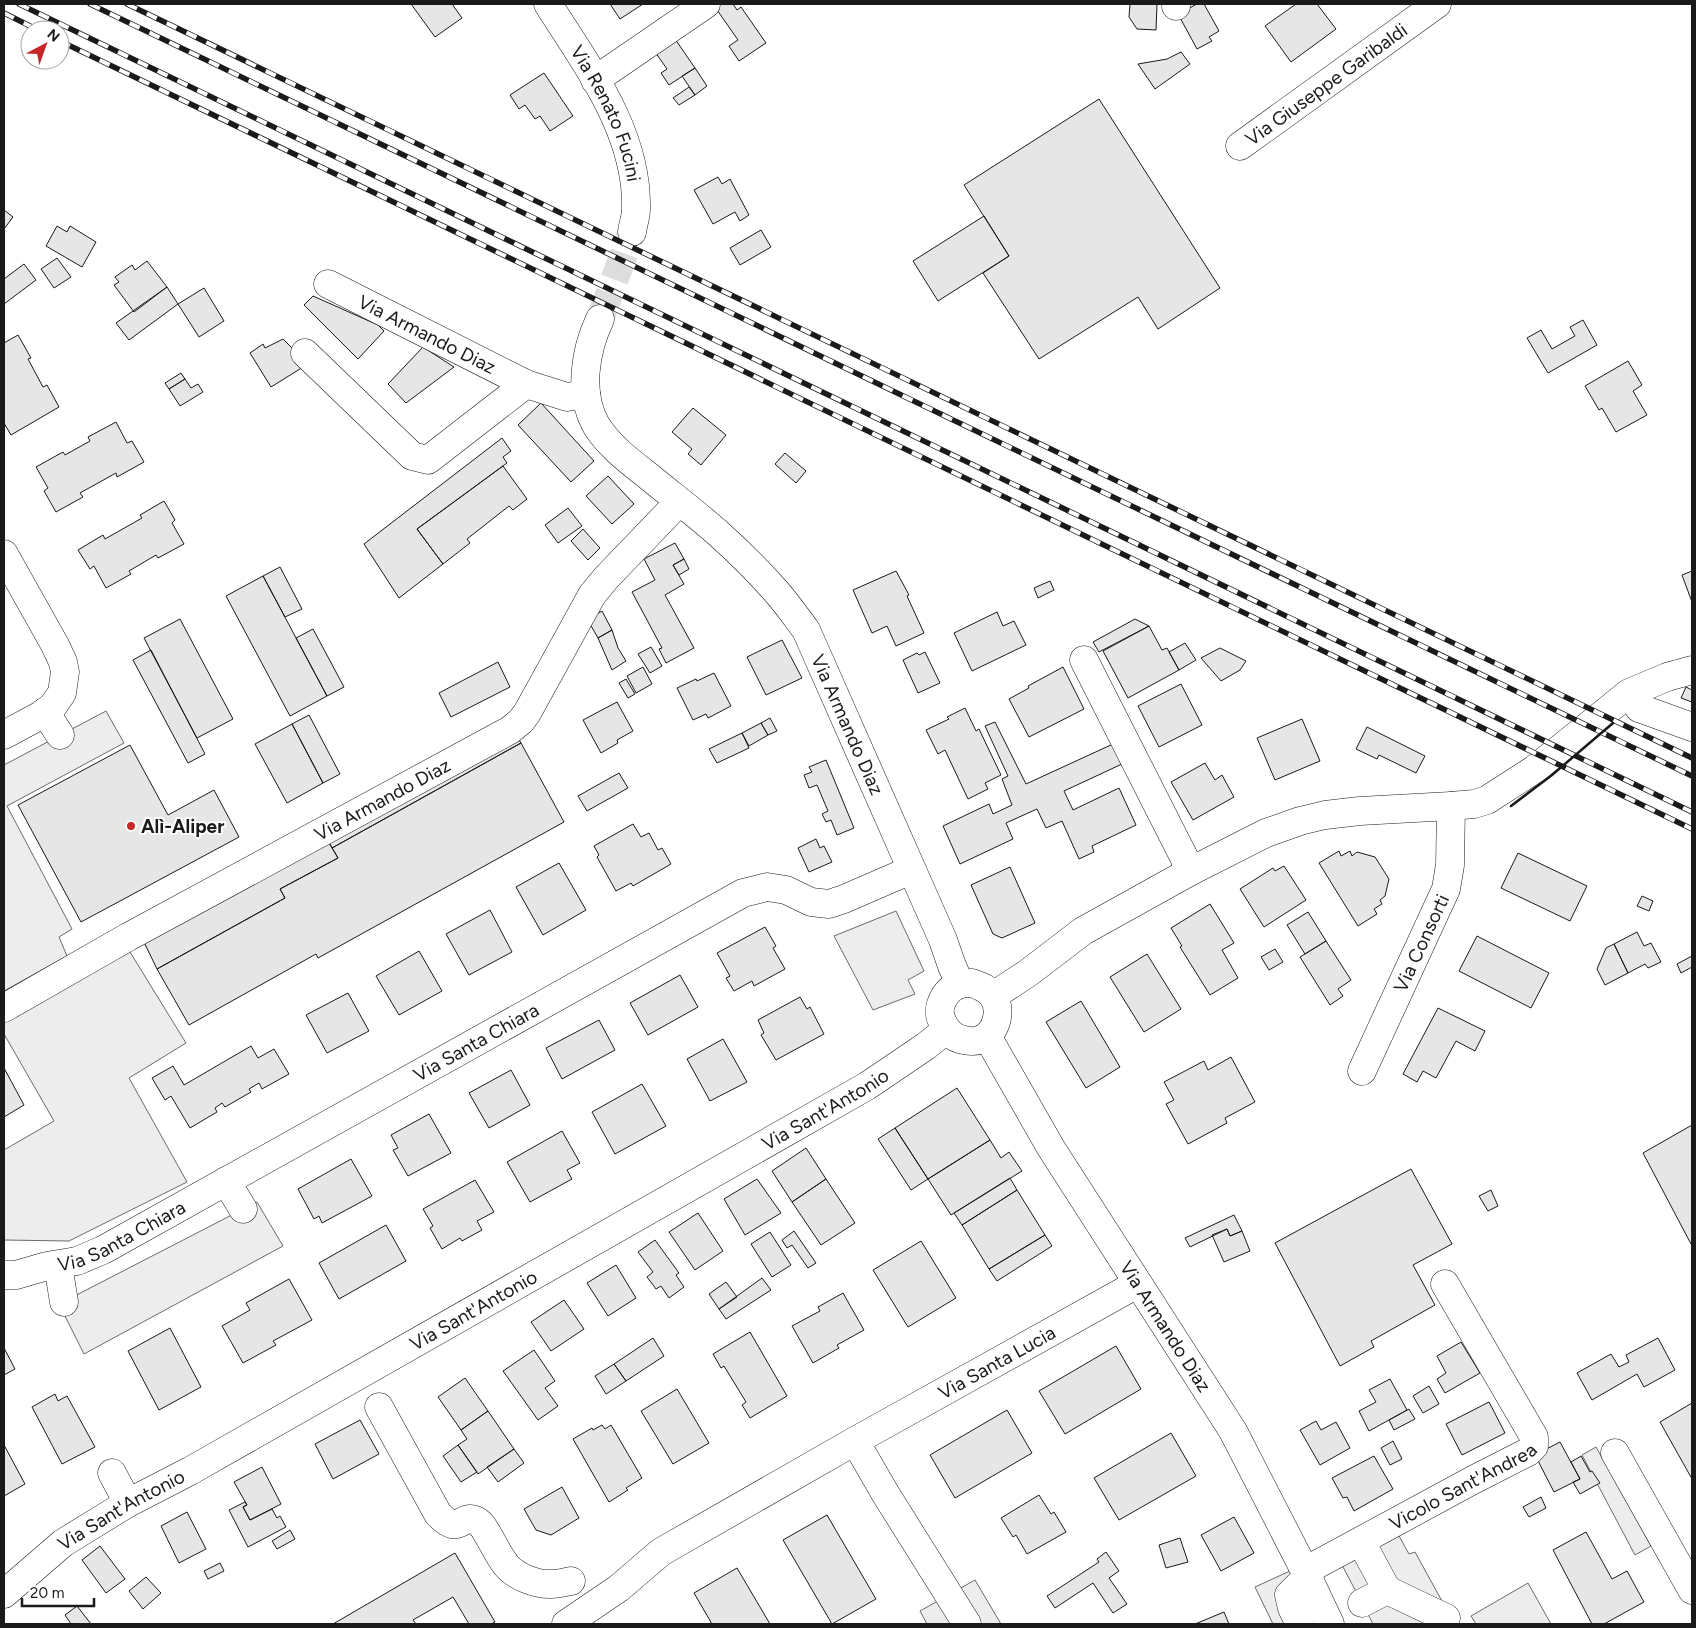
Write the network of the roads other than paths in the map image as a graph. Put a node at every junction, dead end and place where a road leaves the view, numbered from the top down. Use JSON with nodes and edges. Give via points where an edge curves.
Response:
{"nodes":[{"id":1,"x":548,"y":4,"type":"edge"},
{"id":2,"x":706,"y":4,"type":"edge"},
{"id":3,"x":1437,"y":4,"type":"edge"},
{"id":4,"x":595,"y":80,"type":"junction"},
{"id":5,"x":1240,"y":146,"type":"dead end"},
{"id":6,"x":632,"y":232,"type":"tunnel mouth"},
{"id":7,"x":328,"y":284,"type":"dead end"},
{"id":8,"x":600,"y":319,"type":"tunnel mouth"},
{"id":9,"x":305,"y":353,"type":"dead end"},
{"id":10,"x":526,"y":384,"type":"junction"},
{"id":11,"x":586,"y":394,"type":"junction"},
{"id":12,"x":680,"y":502,"type":"junction"},
{"id":13,"x":4,"y":554,"type":"edge"},
{"id":14,"x":1084,"y":660,"type":"dead end"},
{"id":15,"x":1692,"y":670,"type":"edge"},
{"id":16,"x":53,"y":702,"type":"junction"},
{"id":17,"x":1640,"y":708,"type":"dead end"},
{"id":18,"x":1692,"y":727,"type":"edge"},
{"id":19,"x":4,"y":735,"type":"edge"},
{"id":20,"x":60,"y":735,"type":"dead end"},
{"id":21,"x":1451,"y":806,"type":"junction"},
{"id":22,"x":911,"y":870,"type":"junction"},
{"id":23,"x":1192,"y":871,"type":"junction"},
{"id":24,"x":960,"y":984,"type":"junction"},
{"id":25,"x":993,"y":996,"type":"junction"},
{"id":26,"x":4,"y":1008,"type":"edge"},
{"id":27,"x":946,"y":1030,"type":"junction"},
{"id":28,"x":988,"y":1036,"type":"junction"},
{"id":29,"x":1362,"y":1071,"type":"dead end"},
{"id":30,"x":226,"y":1181,"type":"junction"},
{"id":31,"x":243,"y":1209,"type":"dead end"},
{"id":32,"x":4,"y":1256,"type":"edge"},
{"id":33,"x":52,"y":1265,"type":"junction"},
{"id":34,"x":4,"y":1275,"type":"edge"},
{"id":35,"x":1137,"y":1284,"type":"junction"},
{"id":36,"x":1445,"y":1284,"type":"dead end"},
{"id":37,"x":64,"y":1302,"type":"dead end"},
{"id":38,"x":379,"y":1407,"type":"dead end"},
{"id":39,"x":855,"y":1442,"type":"junction"},
{"id":40,"x":1615,"y":1453,"type":"dead end"},
{"id":41,"x":112,"y":1473,"type":"dead end"},
{"id":42,"x":128,"y":1503,"type":"junction"},
{"id":43,"x":1366,"y":1552,"type":"dead end"},
{"id":44,"x":1308,"y":1576,"type":"junction"},
{"id":45,"x":571,"y":1582,"type":"dead end"},
{"id":46,"x":1387,"y":1590,"type":"junction"},
{"id":47,"x":1692,"y":1590,"type":"edge"},
{"id":48,"x":4,"y":1594,"type":"edge"},
{"id":49,"x":1362,"y":1603,"type":"dead end"},
{"id":50,"x":1446,"y":1618,"type":"dead end"},
{"id":51,"x":566,"y":1624,"type":"edge"},
{"id":52,"x":966,"y":1624,"type":"edge"},
{"id":53,"x":1300,"y":1624,"type":"edge"},
{"id":54,"x":1330,"y":1624,"type":"edge"}],
"edges":[{"from":1,"to":4,"type":"street","name":"Via Renato Fucini"},
{"from":2,"to":4,"type":"street"},
{"from":3,"to":5,"type":"street","name":"Via Giuseppe Garibaldi"},
{"from":4,"to":6,"type":"street","name":"Via Renato Fucini","via":[[622,133],[632,164],[636,211]]},
{"from":7,"to":10,"type":"street","name":"Via Armando Diaz"},
{"from":8,"to":11,"type":"street","name":"Via Armando Diaz","via":[[590,343]]},
{"from":9,"to":10,"type":"street","name":"Via Armando Diaz","via":[[412,456],[428,460]]},
{"from":10,"to":11,"type":"street","name":"Via Armando Diaz","via":[[567,397]]},
{"from":11,"to":12,"type":"street","name":"Via Armando Diaz","via":[[590,412],[606,438]]},
{"from":12,"to":22,"type":"street","name":"Via Armando Diaz","via":[[720,535],[774,589],[806,630]]},
{"from":12,"to":26,"type":"street","name":"Via Armando Diaz","via":[[592,595],[527,714],[510,730]]},
{"from":13,"to":16,"type":"street","via":[[63,662],[65,672]]},
{"from":14,"to":23,"type":"street"},
{"from":15,"to":21,"type":"street","via":[[1629,693],[1535,770],[1487,800]]},
{"from":16,"to":19,"type":"street"},
{"from":16,"to":20,"type":"street"},
{"from":17,"to":18,"type":"street"},
{"from":21,"to":23,"type":"street","via":[[1360,811],[1300,821],[1266,833]]},
{"from":21,"to":29,"type":"street","name":"Via Consorti","via":[[1450,865],[1446,889]]},
{"from":22,"to":24,"type":"street","name":"Via Armando Diaz"},
{"from":22,"to":30,"type":"street","name":"Via Santa Chiara","via":[[829,904],[811,902],[786,890],[767,887],[743,893]]},
{"from":23,"to":25,"type":"street","via":[[1083,931]]},
{"from":24,"to":25,"type":"street","via":[[984,987]]},
{"from":24,"to":27,"type":"street","via":[[948,991],[941,1003],[940,1017]]},
{"from":25,"to":28,"type":"street","via":[[998,1007],[998,1019]]},
{"from":27,"to":28,"type":"street","via":[[957,1038],[970,1041]]},
{"from":27,"to":42,"type":"street","name":"Via Sant'Antonio","via":[[867,1086],[190,1471]]},
{"from":28,"to":35,"type":"street","name":"Via Armando Diaz","via":[[1051,1148]]},
{"from":30,"to":31,"type":"street"},
{"from":30,"to":33,"type":"street","name":"Via Santa Chiara","via":[[103,1250],[78,1261]]},
{"from":32,"to":33,"type":"street","name":"Via Santa Chiara"},
{"from":33,"to":34,"type":"street","name":"Via Santa Chiara"},
{"from":33,"to":37,"type":"street"},
{"from":35,"to":39,"type":"street","name":"Via Santa Lucia"},
{"from":35,"to":44,"type":"street","name":"Via Armando Diaz","via":[[1233,1432]]},
{"from":36,"to":44,"type":"street","name":"Vicolo Sant'Andrea","via":[[1534,1437],[1534,1446]]},
{"from":38,"to":45,"type":"street","via":[[438,1514],[446,1522],[458,1525],[475,1520],[482,1525],[507,1566],[532,1581],[551,1584]]},
{"from":39,"to":51,"type":"street","name":"Via Santa Lucia","via":[[661,1552],[619,1588]]},
{"from":39,"to":52,"type":"street"},
{"from":40,"to":47,"type":"street"},
{"from":41,"to":42,"type":"street"},
{"from":42,"to":48,"type":"street","name":"Via Sant'Antonio","via":[[63,1543]]},
{"from":43,"to":46,"type":"street"},
{"from":44,"to":53,"type":"street","via":[[1289,1595]]},
{"from":44,"to":54,"type":"street","name":"Via Armando Diaz"},
{"from":46,"to":49,"type":"street"},
{"from":46,"to":50,"type":"street"}]}
